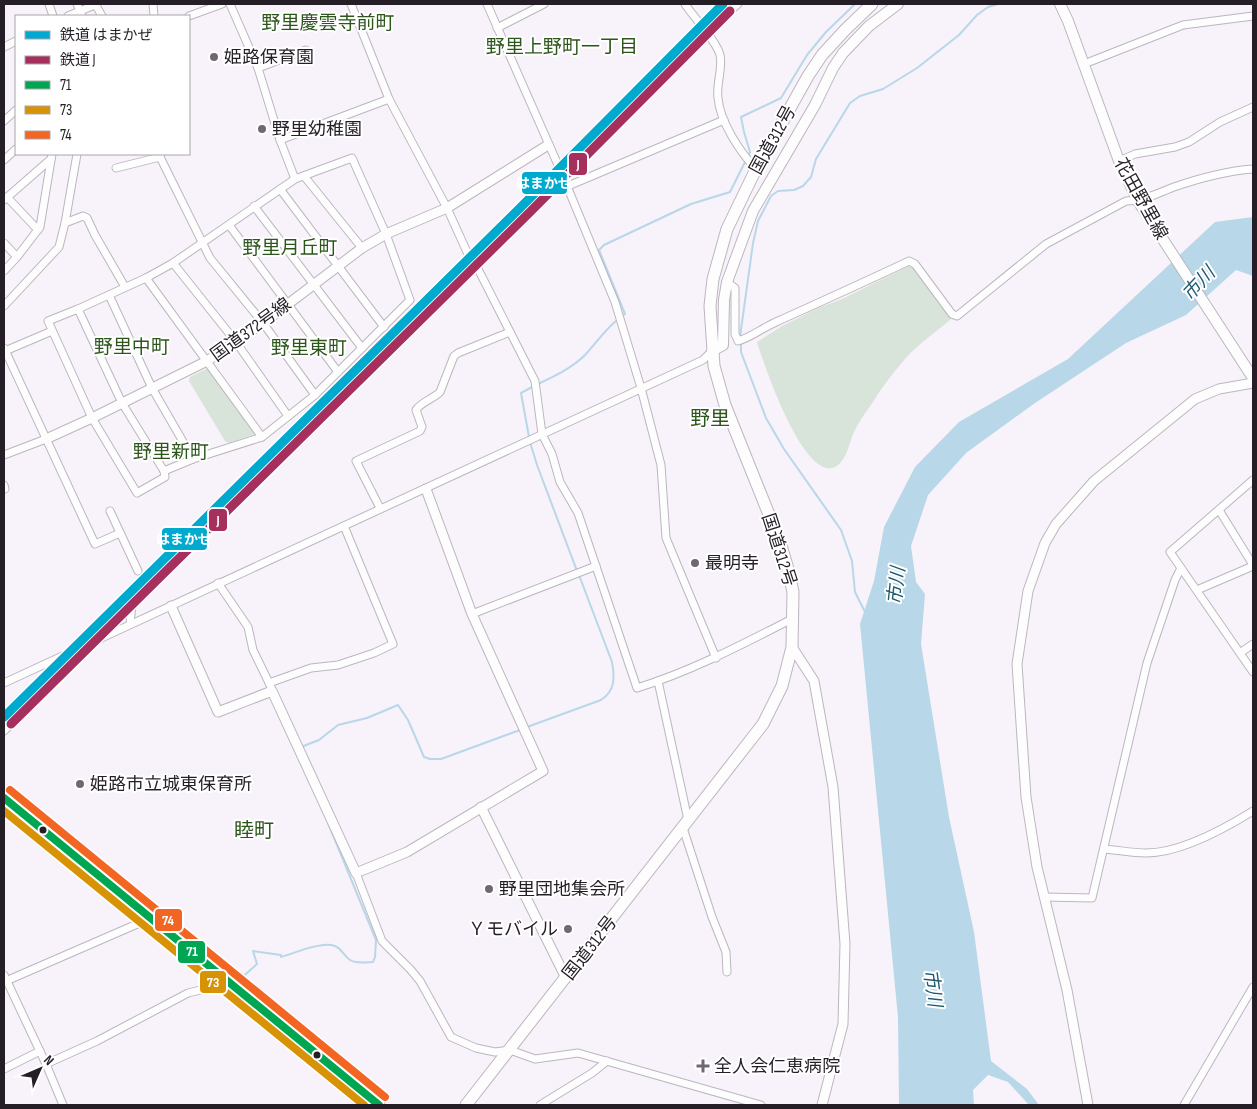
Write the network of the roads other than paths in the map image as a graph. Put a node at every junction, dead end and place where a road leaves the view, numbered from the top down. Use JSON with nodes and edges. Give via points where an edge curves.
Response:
{"nodes":[{"id":1,"x":96,"y":4,"type":"edge"},
{"id":2,"x":222,"y":4,"type":"edge"},
{"id":3,"x":230,"y":4,"type":"edge"},
{"id":4,"x":351,"y":4,"type":"edge"},
{"id":5,"x":487,"y":4,"type":"edge"},
{"id":6,"x":544,"y":4,"type":"edge"},
{"id":7,"x":684,"y":4,"type":"edge"},
{"id":8,"x":738,"y":4,"type":"edge"},
{"id":9,"x":872,"y":4,"type":"edge"},
{"id":10,"x":898,"y":4,"type":"edge"},
{"id":11,"x":1060,"y":4,"type":"edge"},
{"id":12,"x":80,"y":10,"type":"edge"},
{"id":13,"x":190,"y":16,"type":"edge"},
{"id":14,"x":1253,"y":16,"type":"edge"},
{"id":15,"x":497,"y":28,"type":"junction"},
{"id":16,"x":706,"y":31,"type":"junction"},
{"id":17,"x":306,"y":50,"type":"dead end"},
{"id":18,"x":1084,"y":64,"type":"junction"},
{"id":19,"x":258,"y":68,"type":"junction"},
{"id":20,"x":389,"y":99,"type":"junction"},
{"id":21,"x":1253,"y":107,"type":"edge"},
{"id":22,"x":15,"y":111,"type":"edge"},
{"id":23,"x":724,"y":120,"type":"junction"},
{"id":24,"x":4,"y":121,"type":"edge"},
{"id":25,"x":280,"y":140,"type":"junction"},
{"id":26,"x":548,"y":145,"type":"junction"},
{"id":27,"x":15,"y":150,"type":"edge"},
{"id":28,"x":77,"y":155,"type":"edge"},
{"id":29,"x":52,"y":156,"type":"edge"},
{"id":30,"x":160,"y":156,"type":"edge"},
{"id":31,"x":4,"y":160,"type":"edge"},
{"id":32,"x":1119,"y":161,"type":"junction"},
{"id":33,"x":116,"y":168,"type":"dead end"},
{"id":34,"x":756,"y":169,"type":"junction"},
{"id":35,"x":1253,"y":169,"type":"edge"},
{"id":36,"x":562,"y":174,"type":"junction"},
{"id":37,"x":304,"y":176,"type":"junction"},
{"id":38,"x":295,"y":179,"type":"junction"},
{"id":39,"x":568,"y":186,"type":"junction"},
{"id":40,"x":280,"y":189,"type":"junction"},
{"id":41,"x":5,"y":199,"type":"edge"},
{"id":42,"x":1141,"y":205,"type":"junction"},
{"id":43,"x":254,"y":206,"type":"junction"},
{"id":44,"x":447,"y":208,"type":"junction"},
{"id":45,"x":65,"y":224,"type":"junction"},
{"id":46,"x":229,"y":225,"type":"junction"},
{"id":47,"x":38,"y":230,"type":"junction"},
{"id":48,"x":386,"y":234,"type":"junction"},
{"id":49,"x":202,"y":242,"type":"junction"},
{"id":50,"x":4,"y":243,"type":"edge"},
{"id":51,"x":362,"y":248,"type":"junction"},
{"id":52,"x":17,"y":257,"type":"junction"},
{"id":53,"x":173,"y":263,"type":"junction"},
{"id":54,"x":475,"y":263,"type":"junction"},
{"id":55,"x":337,"y":265,"type":"junction"},
{"id":56,"x":4,"y":272,"type":"edge"},
{"id":57,"x":146,"y":278,"type":"junction"},
{"id":58,"x":727,"y":282,"type":"junction"},
{"id":59,"x":313,"y":285,"type":"junction"},
{"id":60,"x":125,"y":287,"type":"junction"},
{"id":61,"x":109,"y":295,"type":"junction"},
{"id":62,"x":287,"y":303,"type":"junction"},
{"id":63,"x":4,"y":306,"type":"edge"},
{"id":64,"x":78,"y":309,"type":"junction"},
{"id":65,"x":263,"y":323,"type":"junction"},
{"id":66,"x":384,"y":327,"type":"junction"},
{"id":67,"x":52,"y":332,"type":"junction"},
{"id":68,"x":510,"y":332,"type":"junction"},
{"id":69,"x":236,"y":342,"type":"junction"},
{"id":70,"x":362,"y":348,"type":"junction"},
{"id":71,"x":4,"y":349,"type":"edge"},
{"id":72,"x":712,"y":351,"type":"junction"},
{"id":73,"x":207,"y":361,"type":"junction"},
{"id":74,"x":338,"y":372,"type":"junction"},
{"id":75,"x":1253,"y":379,"type":"edge"},
{"id":76,"x":152,"y":388,"type":"junction"},
{"id":77,"x":641,"y":388,"type":"junction"},
{"id":78,"x":315,"y":395,"type":"junction"},
{"id":79,"x":122,"y":403,"type":"junction"},
{"id":80,"x":288,"y":416,"type":"junction"},
{"id":81,"x":92,"y":418,"type":"junction"},
{"id":82,"x":542,"y":434,"type":"junction"},
{"id":83,"x":262,"y":437,"type":"junction"},
{"id":84,"x":46,"y":438,"type":"junction"},
{"id":85,"x":4,"y":455,"type":"edge"},
{"id":86,"x":193,"y":459,"type":"junction"},
{"id":87,"x":164,"y":471,"type":"junction"},
{"id":88,"x":1253,"y":480,"type":"edge"},
{"id":89,"x":426,"y":488,"type":"junction"},
{"id":90,"x":380,"y":508,"type":"junction"},
{"id":91,"x":1219,"y":510,"type":"junction"},
{"id":92,"x":110,"y":511,"type":"dead end"},
{"id":93,"x":344,"y":526,"type":"junction"},
{"id":94,"x":120,"y":533,"type":"junction"},
{"id":95,"x":596,"y":566,"type":"junction"},
{"id":96,"x":1253,"y":566,"type":"edge"},
{"id":97,"x":1181,"y":568,"type":"junction"},
{"id":98,"x":138,"y":571,"type":"dead end"},
{"id":99,"x":218,"y":584,"type":"junction"},
{"id":100,"x":1197,"y":590,"type":"junction"},
{"id":101,"x":171,"y":606,"type":"junction"},
{"id":102,"x":472,"y":614,"type":"junction"},
{"id":103,"x":794,"y":618,"type":"junction"},
{"id":104,"x":130,"y":624,"type":"junction"},
{"id":105,"x":1253,"y":644,"type":"edge"},
{"id":106,"x":84,"y":647,"type":"junction"},
{"id":107,"x":792,"y":647,"type":"junction"},
{"id":108,"x":1240,"y":653,"type":"junction"},
{"id":109,"x":716,"y":658,"type":"junction"},
{"id":110,"x":1253,"y":672,"type":"edge"},
{"id":111,"x":658,"y":681,"type":"junction"},
{"id":112,"x":4,"y":683,"type":"edge"},
{"id":113,"x":271,"y":687,"type":"junction"},
{"id":114,"x":4,"y":731,"type":"edge"},
{"id":115,"x":6,"y":802,"type":"edge"},
{"id":116,"x":481,"y":807,"type":"junction"},
{"id":117,"x":1253,"y":811,"type":"edge"},
{"id":118,"x":686,"y":824,"type":"junction"},
{"id":119,"x":1104,"y":849,"type":"junction"},
{"id":120,"x":356,"y":873,"type":"junction"},
{"id":121,"x":1044,"y":896,"type":"junction"},
{"id":122,"x":151,"y":918,"type":"junction"},
{"id":123,"x":727,"y":972,"type":"dead end"},
{"id":124,"x":5,"y":978,"type":"edge"},
{"id":125,"x":566,"y":978,"type":"junction"},
{"id":126,"x":229,"y":983,"type":"junction"},
{"id":127,"x":1253,"y":987,"type":"edge"},
{"id":128,"x":510,"y":1050,"type":"junction"},
{"id":129,"x":40,"y":1051,"type":"junction"},
{"id":130,"x":607,"y":1061,"type":"junction"},
{"id":131,"x":46,"y":1064,"type":"junction"},
{"id":132,"x":4,"y":1069,"type":"edge"},
{"id":133,"x":63,"y":1105,"type":"edge"},
{"id":134,"x":379,"y":1105,"type":"edge"},
{"id":135,"x":466,"y":1105,"type":"edge"},
{"id":136,"x":540,"y":1105,"type":"edge"},
{"id":137,"x":761,"y":1105,"type":"edge"},
{"id":138,"x":822,"y":1105,"type":"edge"},
{"id":139,"x":1088,"y":1105,"type":"edge"},
{"id":140,"x":1184,"y":1105,"type":"edge"}],
"edges":[{"from":1,"to":12,"type":"street"},
{"from":2,"to":13,"type":"street"},
{"from":3,"to":19,"type":"street"},
{"from":4,"to":20,"type":"street"},
{"from":5,"to":15,"type":"street"},
{"from":6,"to":15,"type":"street"},
{"from":7,"to":16,"type":"street"},
{"from":8,"to":16,"type":"street"},
{"from":9,"to":34,"type":"highway","name":"国道312号","via":[[822,55]]},
{"from":10,"to":58,"type":"main road","via":[[869,26],[833,68],[753,211]]},
{"from":11,"to":18,"type":"main road","name":"花田野里線"},
{"from":14,"to":18,"type":"street","via":[[1183,25]]},
{"from":15,"to":26,"type":"street"},
{"from":16,"to":23,"type":"street","via":[[720,56],[718,99]]},
{"from":16,"to":36,"type":"street"},
{"from":17,"to":19,"type":"street"},
{"from":18,"to":32,"type":"main road","name":"花田野里線"},
{"from":19,"to":25,"type":"street"},
{"from":20,"to":25,"type":"street"},
{"from":20,"to":44,"type":"street"},
{"from":21,"to":32,"type":"street","via":[[1220,122],[1189,142],[1135,154]]},
{"from":22,"to":24,"type":"street"},
{"from":23,"to":34,"type":"street","via":[[741,153]]},
{"from":23,"to":39,"type":"street"},
{"from":25,"to":38,"type":"street"},
{"from":26,"to":36,"type":"street"},
{"from":26,"to":44,"type":"street","name":"国道372号線"},
{"from":27,"to":31,"type":"street"},
{"from":28,"to":45,"type":"street"},
{"from":29,"to":41,"type":"street"},
{"from":29,"to":47,"type":"street"},
{"from":30,"to":33,"type":"street"},
{"from":30,"to":49,"type":"street"},
{"from":32,"to":42,"type":"main road","name":"花田野里線"},
{"from":34,"to":72,"type":"highway","name":"国道312号","via":[[720,250],[710,306]]},
{"from":35,"to":42,"type":"street","via":[[1213,174]]},
{"from":36,"to":39,"type":"street"},
{"from":36,"to":54,"type":"street"},
{"from":37,"to":38,"type":"street"},
{"from":37,"to":48,"type":"street","via":[[352,158]]},
{"from":37,"to":51,"type":"street"},
{"from":38,"to":40,"type":"street"},
{"from":39,"to":77,"type":"street","via":[[615,302]]},
{"from":40,"to":43,"type":"street"},
{"from":40,"to":55,"type":"street"},
{"from":41,"to":47,"type":"street"},
{"from":42,"to":58,"type":"street","via":[[1126,202],[1046,244],[957,316],[909,260],[738,341],[735,334],[735,288]]},
{"from":42,"to":75,"type":"main road","name":"花田野里線"},
{"from":43,"to":46,"type":"street"},
{"from":43,"to":59,"type":"street"},
{"from":44,"to":48,"type":"street","name":"国道372号線"},
{"from":44,"to":54,"type":"street"},
{"from":45,"to":60,"type":"street","via":[[83,216],[87,218]]},
{"from":45,"to":63,"type":"street","via":[[59,247]]},
{"from":46,"to":49,"type":"street"},
{"from":46,"to":62,"type":"street"},
{"from":47,"to":52,"type":"street"},
{"from":48,"to":51,"type":"street","name":"国道372号線"},
{"from":48,"to":66,"type":"street","via":[[410,300]]},
{"from":49,"to":53,"type":"street"},
{"from":49,"to":65,"type":"street","via":[[210,258]]},
{"from":50,"to":52,"type":"street"},
{"from":51,"to":55,"type":"street","name":"国道372号線"},
{"from":52,"to":56,"type":"street"},
{"from":53,"to":57,"type":"street"},
{"from":53,"to":69,"type":"street"},
{"from":54,"to":68,"type":"street"},
{"from":54,"to":104,"type":"street","via":[[135,601]]},
{"from":55,"to":59,"type":"street","name":"国道372号線"},
{"from":55,"to":66,"type":"street"},
{"from":57,"to":60,"type":"street"},
{"from":57,"to":73,"type":"street"},
{"from":58,"to":72,"type":"main road","via":[[723,345]]},
{"from":59,"to":62,"type":"street","name":"国道372号線"},
{"from":59,"to":70,"type":"street"},
{"from":60,"to":61,"type":"street"},
{"from":61,"to":64,"type":"street"},
{"from":61,"to":76,"type":"street"},
{"from":62,"to":65,"type":"street","name":"国道372号線"},
{"from":62,"to":74,"type":"street"},
{"from":64,"to":67,"type":"street","via":[[48,321]]},
{"from":64,"to":79,"type":"street"},
{"from":65,"to":69,"type":"street","name":"国道372号線"},
{"from":65,"to":78,"type":"street"},
{"from":66,"to":70,"type":"street"},
{"from":67,"to":71,"type":"street"},
{"from":67,"to":81,"type":"street"},
{"from":68,"to":82,"type":"street","via":[[535,381]]},
{"from":68,"to":90,"type":"street","via":[[454,356],[440,392],[416,410],[422,427],[420,431],[356,461]]},
{"from":69,"to":73,"type":"street","name":"国道372号線"},
{"from":69,"to":80,"type":"street"},
{"from":70,"to":74,"type":"street"},
{"from":71,"to":84,"type":"street"},
{"from":72,"to":77,"type":"street","via":[[703,360]]},
{"from":72,"to":103,"type":"highway","name":"国道312号","via":[[725,405],[780,542],[793,592]]},
{"from":73,"to":76,"type":"street","name":"国道372号線"},
{"from":73,"to":83,"type":"street"},
{"from":74,"to":78,"type":"street"},
{"from":75,"to":121,"type":"street","via":[[1195,400],[1094,481],[1056,524],[1045,543],[1028,591],[1017,664],[1026,797]]},
{"from":76,"to":79,"type":"street","name":"国道372号線"},
{"from":76,"to":86,"type":"street"},
{"from":77,"to":82,"type":"street"},
{"from":77,"to":109,"type":"street","via":[[663,475],[666,538]]},
{"from":78,"to":80,"type":"street"},
{"from":79,"to":81,"type":"street","name":"国道372号線"},
{"from":79,"to":87,"type":"street"},
{"from":80,"to":83,"type":"street"},
{"from":81,"to":84,"type":"street","name":"国道372号線"},
{"from":81,"to":87,"type":"street","via":[[137,493],[165,477]]},
{"from":82,"to":89,"type":"street"},
{"from":82,"to":95,"type":"street","via":[[560,482],[578,513]]},
{"from":83,"to":86,"type":"street"},
{"from":84,"to":85,"type":"street"},
{"from":84,"to":94,"type":"street","via":[[95,544]]},
{"from":86,"to":87,"type":"street"},
{"from":88,"to":91,"type":"street"},
{"from":89,"to":90,"type":"street"},
{"from":89,"to":102,"type":"street"},
{"from":90,"to":93,"type":"street"},
{"from":91,"to":96,"type":"street"},
{"from":91,"to":97,"type":"street","via":[[1170,552]]},
{"from":92,"to":94,"type":"street"},
{"from":93,"to":99,"type":"street"},
{"from":93,"to":113,"type":"street","via":[[394,644],[338,665],[311,668]]},
{"from":94,"to":98,"type":"street"},
{"from":95,"to":102,"type":"street"},
{"from":95,"to":111,"type":"street","via":[[637,688]]},
{"from":96,"to":100,"type":"street"},
{"from":97,"to":100,"type":"street"},
{"from":97,"to":119,"type":"street","via":[[1147,662]]},
{"from":99,"to":101,"type":"street"},
{"from":99,"to":113,"type":"street","via":[[248,627],[253,650]]},
{"from":100,"to":108,"type":"street"},
{"from":101,"to":104,"type":"street"},
{"from":101,"to":113,"type":"street","via":[[218,712]]},
{"from":102,"to":116,"type":"street","via":[[543,771]]},
{"from":103,"to":107,"type":"highway","name":"国道312号"},
{"from":103,"to":109,"type":"street"},
{"from":104,"to":106,"type":"street"},
{"from":105,"to":108,"type":"street"},
{"from":106,"to":112,"type":"street"},
{"from":106,"to":114,"type":"street","via":[[71,665]]},
{"from":107,"to":118,"type":"highway","name":"国道312号","via":[[782,686],[763,724]]},
{"from":107,"to":138,"type":"street","via":[[814,681],[833,787],[845,944],[843,1024]]},
{"from":108,"to":110,"type":"street"},
{"from":109,"to":111,"type":"street"},
{"from":111,"to":118,"type":"street"},
{"from":113,"to":120,"type":"street"},
{"from":115,"to":122,"type":"highway"},
{"from":116,"to":120,"type":"street","via":[[408,852]]},
{"from":116,"to":125,"type":"street"},
{"from":117,"to":119,"type":"street","via":[[1204,839],[1162,851],[1147,853]]},
{"from":118,"to":123,"type":"street","via":[[712,917],[726,952]]},
{"from":118,"to":125,"type":"highway","name":"国道312号"},
{"from":119,"to":121,"type":"street","via":[[1092,898]]},
{"from":120,"to":128,"type":"street","via":[[382,941],[420,981],[452,1037],[476,1048],[495,1052]]},
{"from":121,"to":139,"type":"street","via":[[1067,990]]},
{"from":122,"to":124,"type":"street"},
{"from":122,"to":126,"type":"highway"},
{"from":124,"to":129,"type":"street"},
{"from":125,"to":128,"type":"highway","name":"国道312号"},
{"from":126,"to":131,"type":"street","via":[[188,993]]},
{"from":126,"to":134,"type":"highway"},
{"from":127,"to":140,"type":"street"},
{"from":128,"to":130,"type":"street","via":[[535,1059],[578,1053]]},
{"from":128,"to":135,"type":"highway","name":"国道312号"},
{"from":129,"to":131,"type":"street"},
{"from":129,"to":132,"type":"street"},
{"from":130,"to":136,"type":"street"},
{"from":130,"to":137,"type":"street"},
{"from":131,"to":133,"type":"street"}]}
